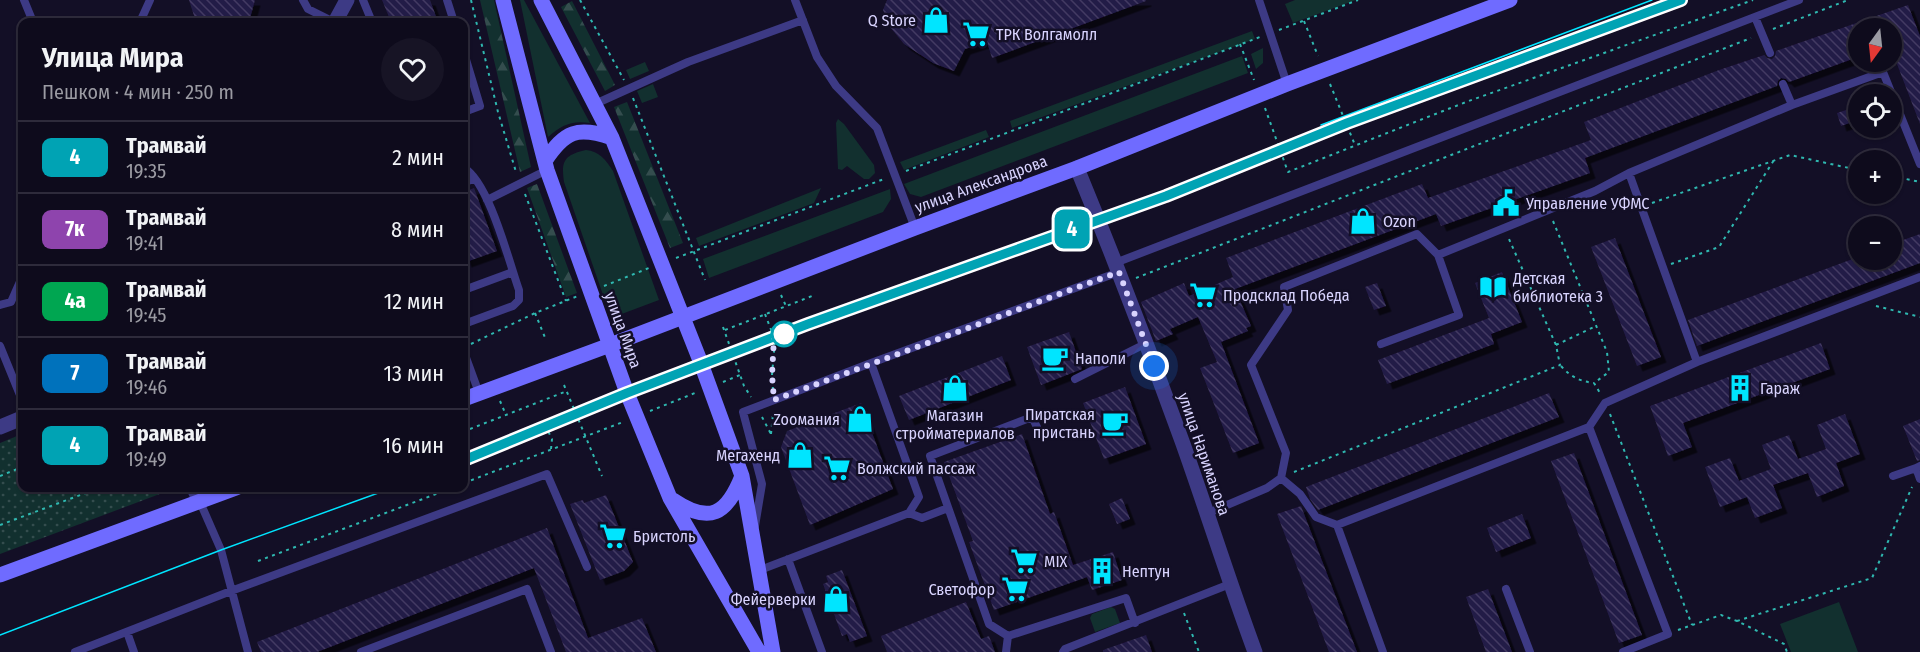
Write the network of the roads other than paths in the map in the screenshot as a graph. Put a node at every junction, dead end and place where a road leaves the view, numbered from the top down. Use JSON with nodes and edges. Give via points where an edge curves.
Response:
{"nodes":[{"id":1,"x":24,"y":0,"type":"edge"},
{"id":2,"x":150,"y":0,"type":"edge"},
{"id":3,"x":303,"y":0,"type":"edge"},
{"id":4,"x":363,"y":0,"type":"edge"},
{"id":5,"x":447,"y":0,"type":"edge"},
{"id":6,"x":503,"y":0,"type":"edge"},
{"id":7,"x":795,"y":0,"type":"edge"},
{"id":8,"x":1259,"y":0,"type":"edge"},
{"id":9,"x":1510,"y":0,"type":"edge"},
{"id":10,"x":1799,"y":0,"type":"edge"},
{"id":11,"x":544,"y":1,"type":"edge"},
{"id":12,"x":344,"y":2,"type":"edge"},
{"id":13,"x":1755,"y":17,"type":"junction"},
{"id":14,"x":31,"y":18,"type":"edge"},
{"id":15,"x":142,"y":18,"type":"edge"},
{"id":16,"x":326,"y":18,"type":"edge"},
{"id":17,"x":336,"y":18,"type":"edge"},
{"id":18,"x":370,"y":18,"type":"edge"},
{"id":19,"x":453,"y":18,"type":"edge"},
{"id":20,"x":803,"y":20,"type":"junction"},
{"id":21,"x":1770,"y":53,"type":"dead end"},
{"id":22,"x":468,"y":66,"type":"edge"},
{"id":23,"x":1287,"y":84,"type":"junction"},
{"id":24,"x":1783,"y":84,"type":"dead end"},
{"id":25,"x":595,"y":104,"type":"junction"},
{"id":26,"x":1792,"y":105,"type":"junction"},
{"id":27,"x":468,"y":110,"type":"edge"},
{"id":28,"x":612,"y":138,"type":"junction"},
{"id":29,"x":1920,"y":164,"type":"edge"},
{"id":30,"x":546,"y":165,"type":"junction"},
{"id":31,"x":1077,"y":168,"type":"junction"},
{"id":32,"x":468,"y":173,"type":"edge"},
{"id":33,"x":1629,"y":173,"type":"junction"},
{"id":34,"x":475,"y":179,"type":"junction"},
{"id":35,"x":468,"y":181,"type":"edge"},
{"id":36,"x":487,"y":200,"type":"junction"},
{"id":37,"x":915,"y":228,"type":"junction"},
{"id":38,"x":1438,"y":255,"type":"junction"},
{"id":39,"x":513,"y":272,"type":"junction"},
{"id":40,"x":1119,"y":273,"type":"junction"},
{"id":41,"x":1920,"y":277,"type":"edge"},
{"id":42,"x":18,"y":286,"type":"edge"},
{"id":43,"x":468,"y":289,"type":"edge"},
{"id":44,"x":0,"y":305,"type":"edge"},
{"id":45,"x":682,"y":317,"type":"junction"},
{"id":46,"x":468,"y":323,"type":"edge"},
{"id":47,"x":1146,"y":344,"type":"junction"},
{"id":48,"x":1381,"y":344,"type":"dead end"},
{"id":49,"x":610,"y":345,"type":"junction"},
{"id":50,"x":0,"y":346,"type":"edge"},
{"id":51,"x":1697,"y":362,"type":"junction"},
{"id":52,"x":468,"y":363,"type":"edge"},
{"id":53,"x":871,"y":363,"type":"junction"},
{"id":54,"x":1075,"y":379,"type":"dead end"},
{"id":55,"x":18,"y":390,"type":"edge"},
{"id":56,"x":479,"y":393,"type":"junction"},
{"id":57,"x":468,"y":397,"type":"edge"},
{"id":58,"x":18,"y":420,"type":"edge"},
{"id":59,"x":0,"y":427,"type":"edge"},
{"id":60,"x":1037,"y":427,"type":"dead end"},
{"id":61,"x":1589,"y":427,"type":"junction"},
{"id":62,"x":1919,"y":472,"type":"edge"},
{"id":63,"x":742,"y":476,"type":"junction"},
{"id":64,"x":1893,"y":476,"type":"dead end"},
{"id":65,"x":1281,"y":478,"type":"junction"},
{"id":66,"x":214,"y":492,"type":"edge"},
{"id":67,"x":197,"y":495,"type":"edge"},
{"id":68,"x":670,"y":498,"type":"junction"},
{"id":69,"x":948,"y":508,"type":"junction"},
{"id":70,"x":909,"y":513,"type":"junction"},
{"id":71,"x":1206,"y":514,"type":"junction"},
{"id":72,"x":1336,"y":525,"type":"junction"},
{"id":73,"x":753,"y":537,"type":"junction"},
{"id":74,"x":788,"y":560,"type":"junction"},
{"id":75,"x":587,"y":567,"type":"dead end"},
{"id":76,"x":759,"y":570,"type":"junction"},
{"id":77,"x":0,"y":575,"type":"edge"},
{"id":78,"x":1230,"y":584,"type":"junction"},
{"id":79,"x":1506,"y":589,"type":"dead end"},
{"id":80,"x":231,"y":591,"type":"junction"},
{"id":81,"x":1135,"y":623,"type":"junction"},
{"id":82,"x":127,"y":632,"type":"junction"},
{"id":83,"x":1008,"y":636,"type":"junction"},
{"id":84,"x":75,"y":652,"type":"edge"},
{"id":85,"x":134,"y":652,"type":"edge"},
{"id":86,"x":248,"y":652,"type":"edge"},
{"id":87,"x":361,"y":652,"type":"edge"},
{"id":88,"x":550,"y":652,"type":"edge"},
{"id":89,"x":759,"y":652,"type":"edge"},
{"id":90,"x":773,"y":652,"type":"edge"},
{"id":91,"x":822,"y":652,"type":"edge"},
{"id":92,"x":1006,"y":652,"type":"edge"},
{"id":93,"x":1063,"y":652,"type":"edge"},
{"id":94,"x":1255,"y":652,"type":"edge"},
{"id":95,"x":1383,"y":652,"type":"edge"},
{"id":96,"x":1530,"y":652,"type":"edge"},
{"id":97,"x":1623,"y":652,"type":"edge"}],
"edges":[{"from":1,"to":14,"type":"lane"},
{"from":2,"to":15,"type":"lane"},
{"from":3,"to":16,"type":"lane","via":[[308,9]]},
{"from":4,"to":18,"type":"lane"},
{"from":5,"to":19,"type":"lane"},
{"from":6,"to":30,"type":"street","name":"улица Мира"},
{"from":7,"to":20,"type":"lane"},
{"from":8,"to":23,"type":"lane"},
{"from":9,"to":23,"type":"street","name":"улица Александрова"},
{"from":10,"to":13,"type":"lane"},
{"from":11,"to":25,"type":"street"},
{"from":12,"to":17,"type":"street"},
{"from":13,"to":21,"type":"lane"},
{"from":13,"to":40,"type":"lane"},
{"from":20,"to":25,"type":"lane","via":[[688,62]]},
{"from":20,"to":37,"type":"lane","via":[[817,57],[836,86],[876,128]]},
{"from":22,"to":27,"type":"lane","via":[[480,106]]},
{"from":23,"to":31,"type":"street","name":"улица Александрова"},
{"from":24,"to":26,"type":"lane"},
{"from":25,"to":28,"type":"street"},
{"from":26,"to":29,"type":"lane","via":[[1884,72]]},
{"from":26,"to":33,"type":"lane"},
{"from":28,"to":30,"type":"street","via":[[593,132],[571,133],[557,143]]},
{"from":28,"to":45,"type":"street"},
{"from":30,"to":36,"type":"lane"},
{"from":30,"to":49,"type":"street","name":"улица Мира"},
{"from":31,"to":37,"type":"street","name":"улица Александрова"},
{"from":31,"to":40,"type":"street","name":"улица Нариманова"},
{"from":32,"to":34,"type":"lane"},
{"from":33,"to":38,"type":"lane","via":[[1595,191]]},
{"from":33,"to":51,"type":"lane"},
{"from":34,"to":35,"type":"lane"},
{"from":34,"to":36,"type":"lane"},
{"from":36,"to":39,"type":"lane"},
{"from":37,"to":45,"type":"street","name":"улица Александрова"},
{"from":38,"to":48,"type":"lane","via":[[1460,315]]},
{"from":38,"to":65,"type":"lane","via":[[1417,234],[1284,287],[1288,310],[1251,365],[1286,453]]},
{"from":39,"to":43,"type":"lane"},
{"from":39,"to":46,"type":"lane","via":[[519,300],[513,306]]},
{"from":40,"to":47,"type":"street","name":"улица Нариманова"},
{"from":40,"to":53,"type":"lane"},
{"from":41,"to":51,"type":"lane"},
{"from":42,"to":44,"type":"lane","via":[[11,302]]},
{"from":45,"to":49,"type":"street","name":"улица Александрова"},
{"from":45,"to":63,"type":"street"},
{"from":47,"to":54,"type":"lane"},
{"from":47,"to":71,"type":"street","name":"улица Нариманова"},
{"from":49,"to":56,"type":"street","name":"улица Александрова"},
{"from":49,"to":68,"type":"street","name":"улица Мира"},
{"from":50,"to":55,"type":"lane"},
{"from":51,"to":61,"type":"lane","via":[[1605,403]]},
{"from":52,"to":56,"type":"lane"},
{"from":53,"to":70,"type":"lane","via":[[919,497]]},
{"from":53,"to":73,"type":"lane","via":[[743,412],[762,484]]},
{"from":56,"to":57,"type":"street","name":"улица Александрова"},
{"from":58,"to":59,"type":"street"},
{"from":60,"to":69,"type":"lane","via":[[1032,417],[930,456]]},
{"from":61,"to":72,"type":"lane"},
{"from":61,"to":97,"type":"lane","via":[[1668,634]]},
{"from":62,"to":64,"type":"lane"},
{"from":63,"to":68,"type":"street","via":[[728,505],[718,512],[699,513]]},
{"from":63,"to":73,"type":"street"},
{"from":65,"to":71,"type":"lane"},
{"from":65,"to":72,"type":"lane","via":[[1300,494],[1316,517]]},
{"from":66,"to":67,"type":"street"},
{"from":67,"to":77,"type":"street"},
{"from":67,"to":80,"type":"lane","via":[[221,549]]},
{"from":68,"to":89,"type":"street","name":"улица Мира"},
{"from":69,"to":70,"type":"lane","via":[[922,518]]},
{"from":69,"to":83,"type":"lane","via":[[989,624]]},
{"from":70,"to":74,"type":"lane"},
{"from":71,"to":78,"type":"street","name":"улица Нариманова"},
{"from":72,"to":95,"type":"lane"},
{"from":73,"to":76,"type":"street"},
{"from":74,"to":76,"type":"lane"},
{"from":74,"to":91,"type":"lane"},
{"from":75,"to":80,"type":"lane","via":[[547,474]]},
{"from":76,"to":90,"type":"street"},
{"from":78,"to":81,"type":"lane"},
{"from":78,"to":94,"type":"street","name":"улица Нариманова"},
{"from":79,"to":96,"type":"lane"},
{"from":80,"to":82,"type":"lane"},
{"from":80,"to":86,"type":"lane"},
{"from":81,"to":83,"type":"lane","via":[[1126,598]]},
{"from":81,"to":93,"type":"lane"},
{"from":82,"to":84,"type":"lane"},
{"from":82,"to":85,"type":"lane"},
{"from":83,"to":92,"type":"lane"},
{"from":87,"to":88,"type":"lane","via":[[527,589]]}]}
